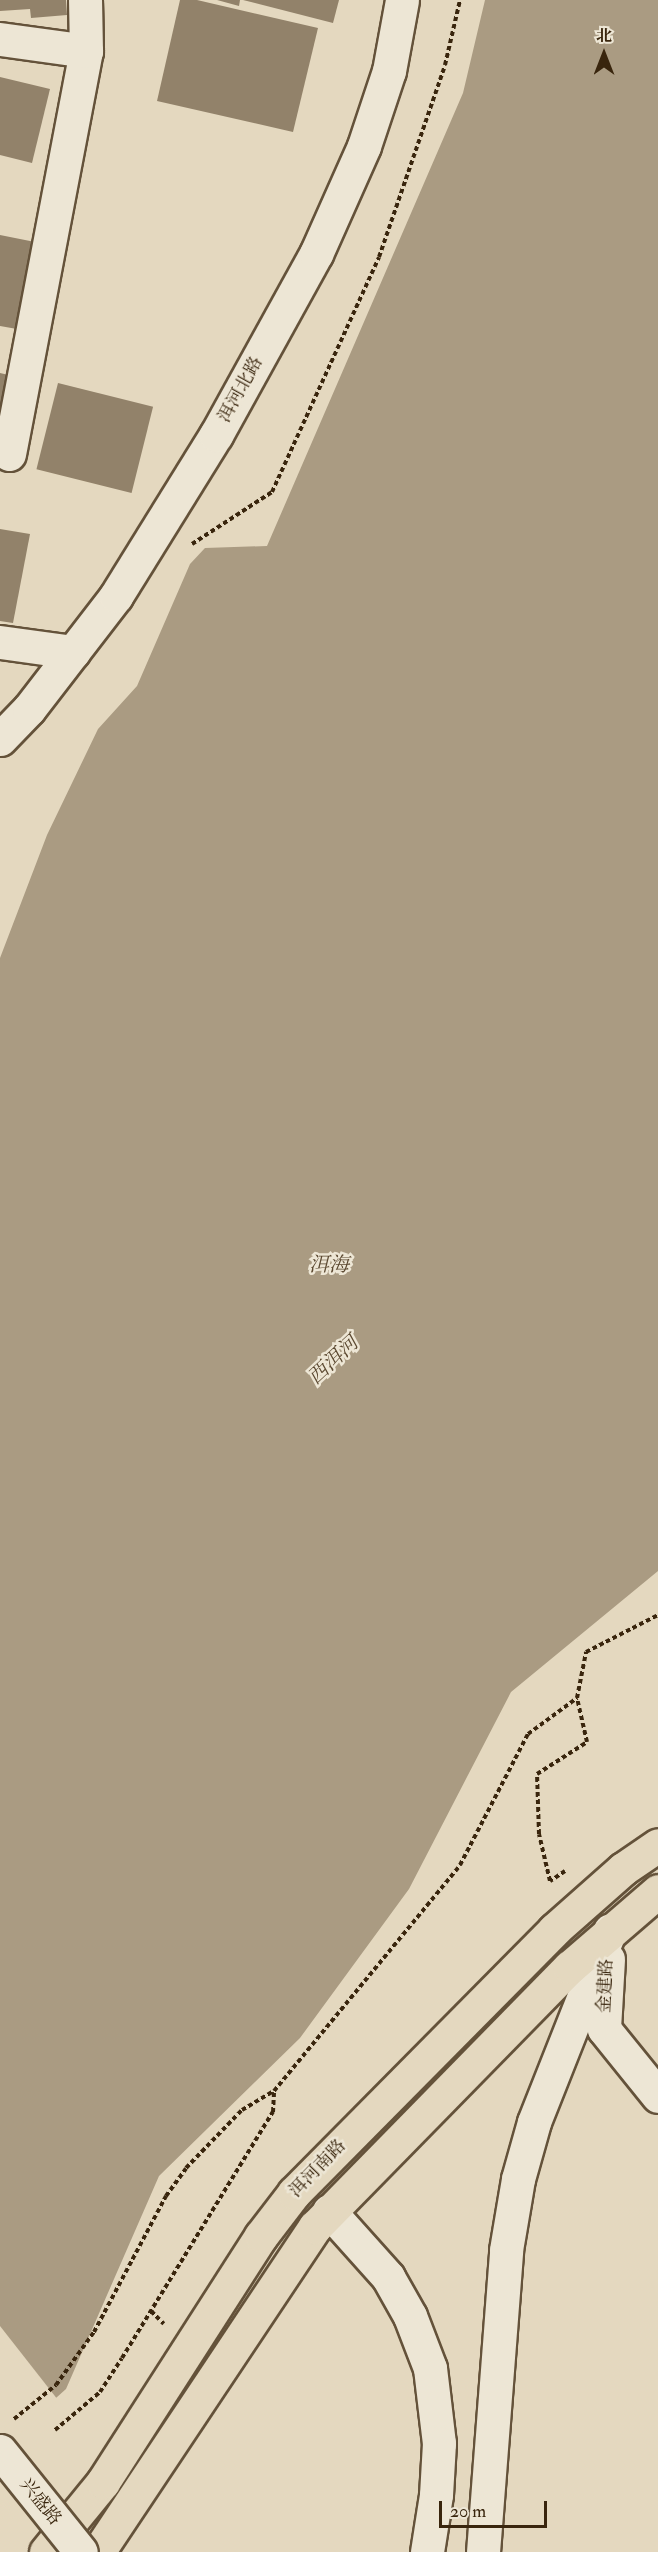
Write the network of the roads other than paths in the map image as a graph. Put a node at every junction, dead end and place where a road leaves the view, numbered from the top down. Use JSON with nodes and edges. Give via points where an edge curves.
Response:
{"nodes":[{"id":1,"x":85,"y":0,"type":"edge"},
{"id":2,"x":402,"y":0,"type":"edge"},
{"id":3,"x":0,"y":39,"type":"edge"},
{"id":4,"x":86,"y":51,"type":"junction"},
{"id":5,"x":9,"y":454,"type":"dead end"},
{"id":6,"x":0,"y":642,"type":"edge"},
{"id":7,"x":73,"y":652,"type":"junction"},
{"id":8,"x":0,"y":739,"type":"edge"},
{"id":9,"x":658,"y":1845,"type":"edge"},
{"id":10,"x":658,"y":1890,"type":"edge"},
{"id":11,"x":610,"y":1930,"type":"junction"},
{"id":12,"x":658,"y":2096,"type":"edge"},
{"id":13,"x":297,"y":2190,"type":"junction"},
{"id":14,"x":329,"y":2211,"type":"junction"},
{"id":15,"x":5,"y":2437,"type":"edge"},
{"id":16,"x":46,"y":2552,"type":"edge"},
{"id":17,"x":81,"y":2552,"type":"edge"},
{"id":18,"x":98,"y":2552,"type":"edge"},
{"id":19,"x":427,"y":2552,"type":"edge"},
{"id":20,"x":483,"y":2552,"type":"edge"}],
"edges":[{"from":1,"to":4,"type":"street"},
{"from":2,"to":7,"type":"street","name":"洱河北路","via":[[389,71],[364,146],[316,254],[216,435],[116,596]]},
{"from":3,"to":4,"type":"street"},
{"from":4,"to":5,"type":"street"},
{"from":6,"to":7,"type":"street"},
{"from":7,"to":8,"type":"street","name":"洱河北路"},
{"from":9,"to":13,"type":"main road","name":"洱河南路","via":[[623,1869],[554,1930]]},
{"from":10,"to":11,"type":"main road","name":"洱河南路"},
{"from":11,"to":12,"type":"street","name":"金建路","via":[[604,2029]]},
{"from":11,"to":14,"type":"main road","name":"洱河南路"},
{"from":11,"to":20,"type":"street","via":[[534,2122],[518,2179],[506,2250]]},
{"from":13,"to":14,"type":"main road"},
{"from":13,"to":16,"type":"main road","name":"洱河南路","via":[[261,2236],[103,2482]]},
{"from":14,"to":18,"type":"main road","name":"洱河南路","via":[[284,2269]]},
{"from":14,"to":19,"type":"street","via":[[388,2277],[426,2355],[435,2394],[439,2443]]},
{"from":15,"to":17,"type":"street","name":"兴盛路","bridge":true}]}
